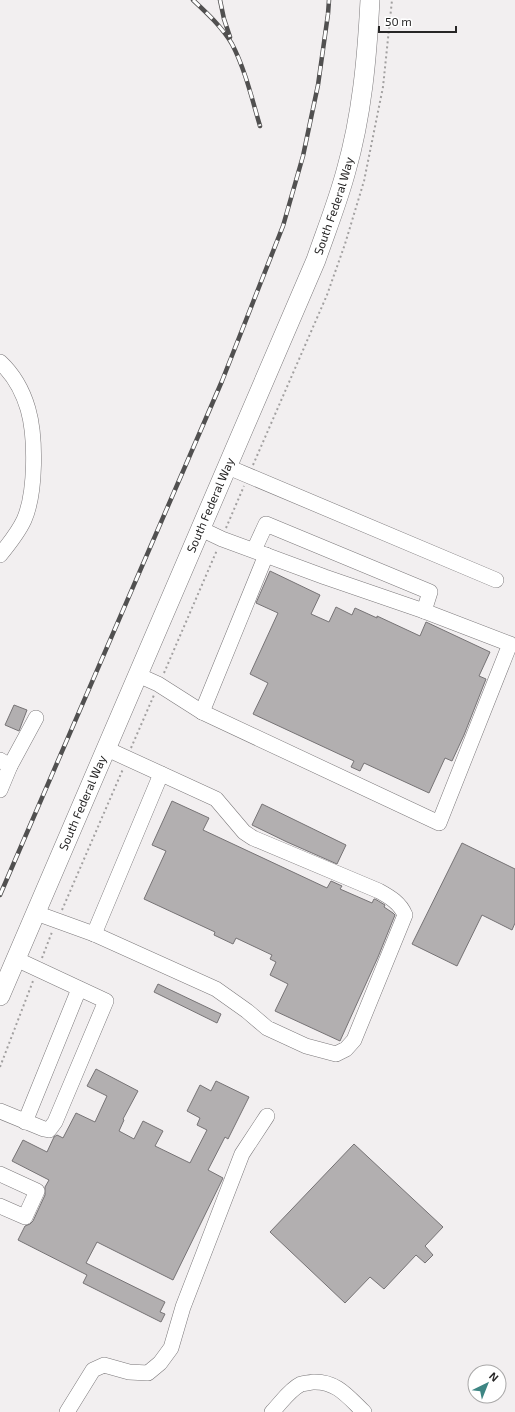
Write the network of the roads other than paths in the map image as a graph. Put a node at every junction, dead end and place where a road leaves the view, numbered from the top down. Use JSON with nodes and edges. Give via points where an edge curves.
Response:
{"nodes":[{"id":1,"x":370,"y":0,"type":"edge"},
{"id":2,"x":0,"y":362,"type":"edge"},
{"id":3,"x":228,"y":467,"type":"junction"},
{"id":4,"x":201,"y":529,"type":"junction"},
{"id":5,"x":260,"y":552,"type":"junction"},
{"id":6,"x":0,"y":555,"type":"edge"},
{"id":7,"x":496,"y":580,"type":"dead end"},
{"id":8,"x":424,"y":610,"type":"junction"},
{"id":9,"x":138,"y":675,"type":"junction"},
{"id":10,"x":202,"y":712,"type":"junction"},
{"id":11,"x":36,"y":718,"type":"dead end"},
{"id":12,"x":107,"y":749,"type":"junction"},
{"id":13,"x":5,"y":763,"type":"edge"},
{"id":14,"x":162,"y":774,"type":"junction"},
{"id":15,"x":0,"y":790,"type":"edge"},
{"id":16,"x":36,"y":913,"type":"junction"},
{"id":17,"x":94,"y":934,"type":"junction"},
{"id":18,"x":16,"y":959,"type":"junction"},
{"id":19,"x":80,"y":989,"type":"junction"},
{"id":20,"x":0,"y":996,"type":"edge"},
{"id":21,"x":0,"y":1111,"type":"edge"},
{"id":22,"x":267,"y":1116,"type":"dead end"},
{"id":23,"x":25,"y":1122,"type":"junction"},
{"id":24,"x":0,"y":1174,"type":"edge"},
{"id":25,"x":0,"y":1206,"type":"edge"},
{"id":26,"x":66,"y":1412,"type":"edge"},
{"id":27,"x":272,"y":1412,"type":"edge"},
{"id":28,"x":364,"y":1412,"type":"edge"}],
"edges":[{"from":1,"to":3,"type":"main road","name":"South Federal Way","via":[[366,64],[346,171],[316,260]]},
{"from":2,"to":6,"type":"street","via":[[19,388],[28,409],[34,467],[30,501],[24,520],[16,536]]},
{"from":3,"to":4,"type":"main road","name":"South Federal Way"},
{"from":3,"to":7,"type":"street"},
{"from":4,"to":5,"type":"street"},
{"from":4,"to":9,"type":"main road","name":"South Federal Way"},
{"from":5,"to":8,"type":"street"},
{"from":5,"to":8,"type":"street","via":[[266,524],[430,592]]},
{"from":5,"to":10,"type":"street"},
{"from":8,"to":10,"type":"street","via":[[510,644],[438,823]]},
{"from":9,"to":10,"type":"street","via":[[158,684]]},
{"from":9,"to":12,"type":"main road","name":"South Federal Way"},
{"from":11,"to":13,"type":"street"},
{"from":12,"to":14,"type":"street"},
{"from":12,"to":16,"type":"main road","name":"South Federal Way"},
{"from":13,"to":15,"type":"street"},
{"from":14,"to":17,"type":"street"},
{"from":14,"to":17,"type":"street","via":[[216,799],[244,832],[253,838],[379,891],[402,908],[405,915],[354,1040],[346,1049],[336,1054],[306,1046],[267,1028],[216,989]]},
{"from":16,"to":17,"type":"street"},
{"from":16,"to":18,"type":"main road","name":"South Federal Way"},
{"from":18,"to":19,"type":"street"},
{"from":18,"to":20,"type":"main road","name":"South Federal Way"},
{"from":19,"to":23,"type":"street"},
{"from":19,"to":23,"type":"street","via":[[106,1001],[55,1122],[49,1130]]},
{"from":21,"to":23,"type":"street"},
{"from":22,"to":26,"type":"street","via":[[242,1154],[182,1307],[171,1348],[160,1363],[148,1373],[129,1372],[104,1365],[93,1370]]},
{"from":24,"to":25,"type":"street","via":[[37,1191],[25,1217]]},
{"from":27,"to":28,"type":"street","via":[[290,1392],[302,1384],[314,1382],[327,1383],[342,1391]]}]}
